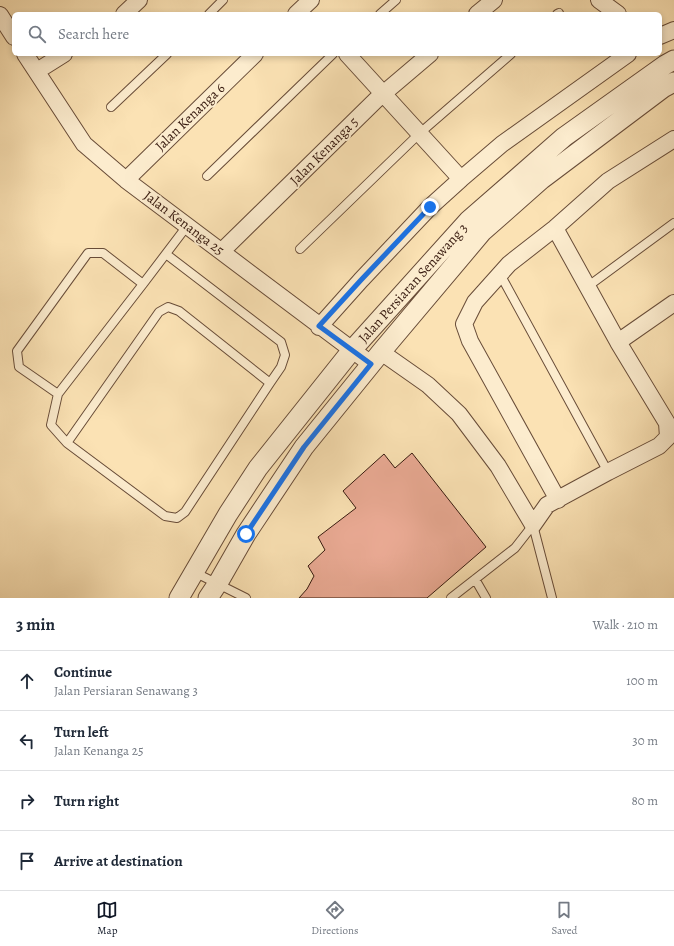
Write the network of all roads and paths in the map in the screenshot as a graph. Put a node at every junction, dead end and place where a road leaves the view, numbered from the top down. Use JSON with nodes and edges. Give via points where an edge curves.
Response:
{"nodes":[{"id":1,"x":223,"y":0,"type":"edge"},
{"id":2,"x":396,"y":0,"type":"edge"},
{"id":3,"x":494,"y":0,"type":"edge"},
{"id":4,"x":599,"y":0,"type":"edge"},
{"id":5,"x":211,"y":12,"type":"edge"},
{"id":6,"x":382,"y":12,"type":"edge"},
{"id":7,"x":480,"y":12,"type":"edge"},
{"id":8,"x":615,"y":12,"type":"edge"},
{"id":9,"x":0,"y":15,"type":"edge"},
{"id":10,"x":674,"y":30,"type":"edge"},
{"id":11,"x":12,"y":33,"type":"edge"},
{"id":12,"x":662,"y":35,"type":"edge"},
{"id":13,"x":26,"y":56,"type":"edge"},
{"id":14,"x":61,"y":56,"type":"edge"},
{"id":15,"x":165,"y":56,"type":"edge"},
{"id":16,"x":253,"y":56,"type":"edge"},
{"id":17,"x":331,"y":56,"type":"edge"},
{"id":18,"x":349,"y":56,"type":"edge"},
{"id":19,"x":428,"y":56,"type":"edge"},
{"id":20,"x":509,"y":56,"type":"edge"},
{"id":21,"x":625,"y":56,"type":"edge"},
{"id":22,"x":674,"y":60,"type":"edge"},
{"id":23,"x":37,"y":71,"type":"junction"},
{"id":24,"x":674,"y":82,"type":"edge"},
{"id":25,"x":383,"y":93,"type":"junction"},
{"id":26,"x":111,"y":107,"type":"dead end"},
{"id":27,"x":420,"y":133,"type":"junction"},
{"id":28,"x":674,"y":139,"type":"edge"},
{"id":29,"x":207,"y":176,"type":"dead end"},
{"id":30,"x":461,"y":179,"type":"junction"},
{"id":31,"x":126,"y":180,"type":"junction"},
{"id":32,"x":674,"y":224,"type":"edge"},
{"id":33,"x":187,"y":226,"type":"junction"},
{"id":34,"x":555,"y":228,"type":"junction"},
{"id":35,"x":300,"y":249,"type":"dead end"},
{"id":36,"x":222,"y":251,"type":"junction"},
{"id":37,"x":166,"y":254,"type":"junction"},
{"id":38,"x":500,"y":274,"type":"junction"},
{"id":39,"x":143,"y":284,"type":"junction"},
{"id":40,"x":587,"y":287,"type":"junction"},
{"id":41,"x":674,"y":303,"type":"edge"},
{"id":42,"x":319,"y":327,"type":"junction"},
{"id":43,"x":618,"y":342,"type":"junction"},
{"id":44,"x":352,"y":350,"type":"junction"},
{"id":45,"x":376,"y":358,"type":"junction"},
{"id":46,"x":270,"y":383,"type":"junction"},
{"id":47,"x":58,"y":394,"type":"junction"},
{"id":48,"x":67,"y":443,"type":"junction"},
{"id":49,"x":608,"y":472,"type":"junction"},
{"id":50,"x":558,"y":500,"type":"junction"},
{"id":51,"x":533,"y":526,"type":"junction"},
{"id":52,"x":194,"y":572,"type":"junction"},
{"id":53,"x":475,"y":580,"type":"junction"},
{"id":54,"x":213,"y":591,"type":"edge"},
{"id":55,"x":179,"y":598,"type":"edge"},
{"id":56,"x":246,"y":598,"type":"edge"},
{"id":57,"x":451,"y":598,"type":"edge"},
{"id":58,"x":486,"y":598,"type":"edge"},
{"id":59,"x":552,"y":598,"type":"edge"}],
"edges":[{"from":1,"to":5,"type":"lane"},
{"from":2,"to":6,"type":"lane"},
{"from":3,"to":7,"type":"street"},
{"from":4,"to":8,"type":"street"},
{"from":9,"to":11,"type":"street"},
{"from":10,"to":12,"type":"street"},
{"from":13,"to":23,"type":"street","name":"Jalan Kenanga 25"},
{"from":14,"to":23,"type":"street"},
{"from":15,"to":26,"type":"lane"},
{"from":16,"to":31,"type":"street","name":"Jalan Kenanga 6"},
{"from":17,"to":29,"type":"lane"},
{"from":18,"to":25,"type":"street"},
{"from":19,"to":25,"type":"street","name":"Jalan Kenanga 5"},
{"from":20,"to":27,"type":"lane"},
{"from":21,"to":30,"type":"street","via":[[502,144]]},
{"from":22,"to":44,"type":"street","name":"Jalan Persiaran Senawang 3","via":[[564,136],[468,221]]},
{"from":23,"to":31,"type":"street","name":"Jalan Kenanga 25","via":[[84,144]]},
{"from":24,"to":45,"type":"street","name":"Jalan Persiaran Senawang 3","via":[[542,179],[482,232]]},
{"from":25,"to":27,"type":"street"},
{"from":25,"to":36,"type":"street","name":"Jalan Kenanga 5"},
{"from":27,"to":30,"type":"street"},
{"from":27,"to":35,"type":"lane"},
{"from":28,"to":34,"type":"street","via":[[608,181]]},
{"from":30,"to":42,"type":"street","via":[[430,207]]},
{"from":31,"to":33,"type":"street","name":"Jalan Kenanga 25"},
{"from":32,"to":40,"type":"lane"},
{"from":33,"to":36,"type":"street","name":"Jalan Kenanga 25"},
{"from":33,"to":37,"type":"lane"},
{"from":34,"to":38,"type":"street"},
{"from":34,"to":40,"type":"street"},
{"from":36,"to":42,"type":"street","name":"Jalan Kenanga 25"},
{"from":37,"to":39,"type":"lane"},
{"from":37,"to":46,"type":"lane","via":[[281,342],[285,355],[281,367]]},
{"from":38,"to":49,"type":"lane"},
{"from":38,"to":50,"type":"street","via":[[476,302],[464,324],[470,341]]},
{"from":39,"to":47,"type":"lane"},
{"from":39,"to":47,"type":"lane","via":[[103,252],[88,253],[17,351],[18,366]]},
{"from":40,"to":43,"type":"street"},
{"from":41,"to":43,"type":"street"},
{"from":42,"to":44,"type":"street","name":"Jalan Kenanga 25"},
{"from":43,"to":49,"type":"street","via":[[667,423],[668,437],[659,446]]},
{"from":44,"to":45,"type":"street","name":"Jalan Kenanga 25"},
{"from":44,"to":52,"type":"street","name":"Jalan Persiaran Senawang 3","via":[[258,468]]},
{"from":45,"to":51,"type":"street","name":"Jalan Kenanga 25","via":[[428,385],[459,414],[498,466]]},
{"from":45,"to":54,"type":"street","name":"Jalan Persiaran Senawang 3","via":[[304,447],[246,534]]},
{"from":46,"to":48,"type":"lane","via":[[179,311],[168,307],[159,312]]},
{"from":46,"to":48,"type":"lane","via":[[185,512],[177,518],[165,516]]},
{"from":47,"to":48,"type":"lane","via":[[51,425]]},
{"from":49,"to":50,"type":"street"},
{"from":50,"to":51,"type":"street","via":[[547,505]]},
{"from":51,"to":53,"type":"lane","via":[[515,548]]},
{"from":51,"to":59,"type":"lane"},
{"from":52,"to":54,"type":"lane"},
{"from":52,"to":55,"type":"street","name":"Jalan Persiaran Senawang 3"},
{"from":53,"to":57,"type":"lane"},
{"from":53,"to":58,"type":"lane"},
{"from":54,"to":56,"type":"lane"}]}
